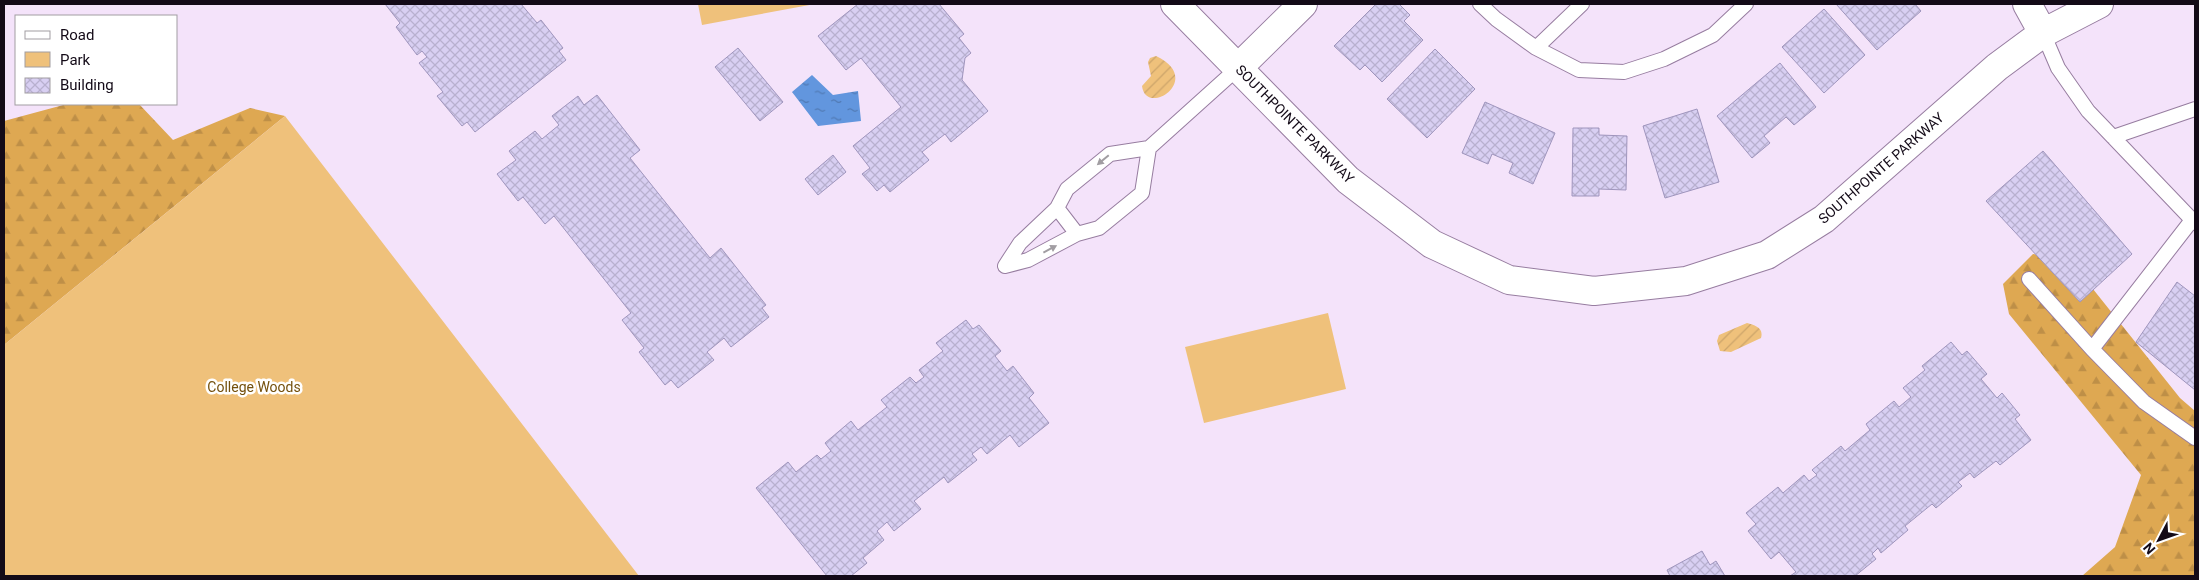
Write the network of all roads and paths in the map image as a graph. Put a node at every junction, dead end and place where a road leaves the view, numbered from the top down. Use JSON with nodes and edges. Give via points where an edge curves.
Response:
{"nodes":[{"id":1,"x":1175,"y":4,"type":"edge"},
{"id":2,"x":1303,"y":4,"type":"edge"},
{"id":3,"x":1480,"y":4,"type":"edge"},
{"id":4,"x":1582,"y":4,"type":"edge"},
{"id":5,"x":1746,"y":4,"type":"edge"},
{"id":6,"x":2027,"y":4,"type":"edge"},
{"id":7,"x":2098,"y":4,"type":"edge"},
{"id":8,"x":2043,"y":34,"type":"junction"},
{"id":9,"x":1536,"y":48,"type":"junction"},
{"id":10,"x":1239,"y":67,"type":"junction"},
{"id":11,"x":2195,"y":109,"type":"edge"},
{"id":12,"x":2113,"y":137,"type":"junction"},
{"id":13,"x":1149,"y":148,"type":"junction"},
{"id":14,"x":1057,"y":208,"type":"junction"},
{"id":15,"x":2194,"y":222,"type":"edge"},
{"id":16,"x":1077,"y":234,"type":"junction"},
{"id":17,"x":2029,"y":279,"type":"dead end"},
{"id":18,"x":2092,"y":349,"type":"junction"},
{"id":19,"x":2195,"y":438,"type":"edge"}],
"edges":[{"from":1,"to":10,"type":"street","name":"SOUTHPOINTE PARKWAY"},
{"from":2,"to":10,"type":"street"},
{"from":3,"to":9,"type":"lane"},
{"from":4,"to":9,"type":"lane"},
{"from":5,"to":9,"type":"lane","via":[[1713,35],[1664,60],[1624,72],[1579,70]]},
{"from":6,"to":8,"type":"street"},
{"from":7,"to":8,"type":"street","name":"SOUTHPOINTE PARKWAY"},
{"from":8,"to":10,"type":"street","name":"SOUTHPOINTE PARKWAY","via":[[1997,67],[1824,220],[1766,255],[1686,281],[1594,291],[1509,280],[1432,244],[1348,180]]},
{"from":8,"to":12,"type":"lane","via":[[2063,75],[2088,111]]},
{"from":10,"to":13,"type":"lane"},
{"from":11,"to":12,"type":"lane"},
{"from":12,"to":15,"type":"lane"},
{"from":13,"to":14,"type":"lane","one_way":true,"via":[[1110,154],[1068,189]]},
{"from":13,"to":16,"type":"lane","via":[[1142,193],[1099,228]]},
{"from":14,"to":16,"type":"lane"},
{"from":14,"to":16,"type":"lane","one_way":true,"via":[[1020,243],[1004,266],[1028,260]]},
{"from":15,"to":18,"type":"lane"},
{"from":17,"to":18,"type":"lane"},
{"from":18,"to":19,"type":"lane","via":[[2144,402]]}]}
